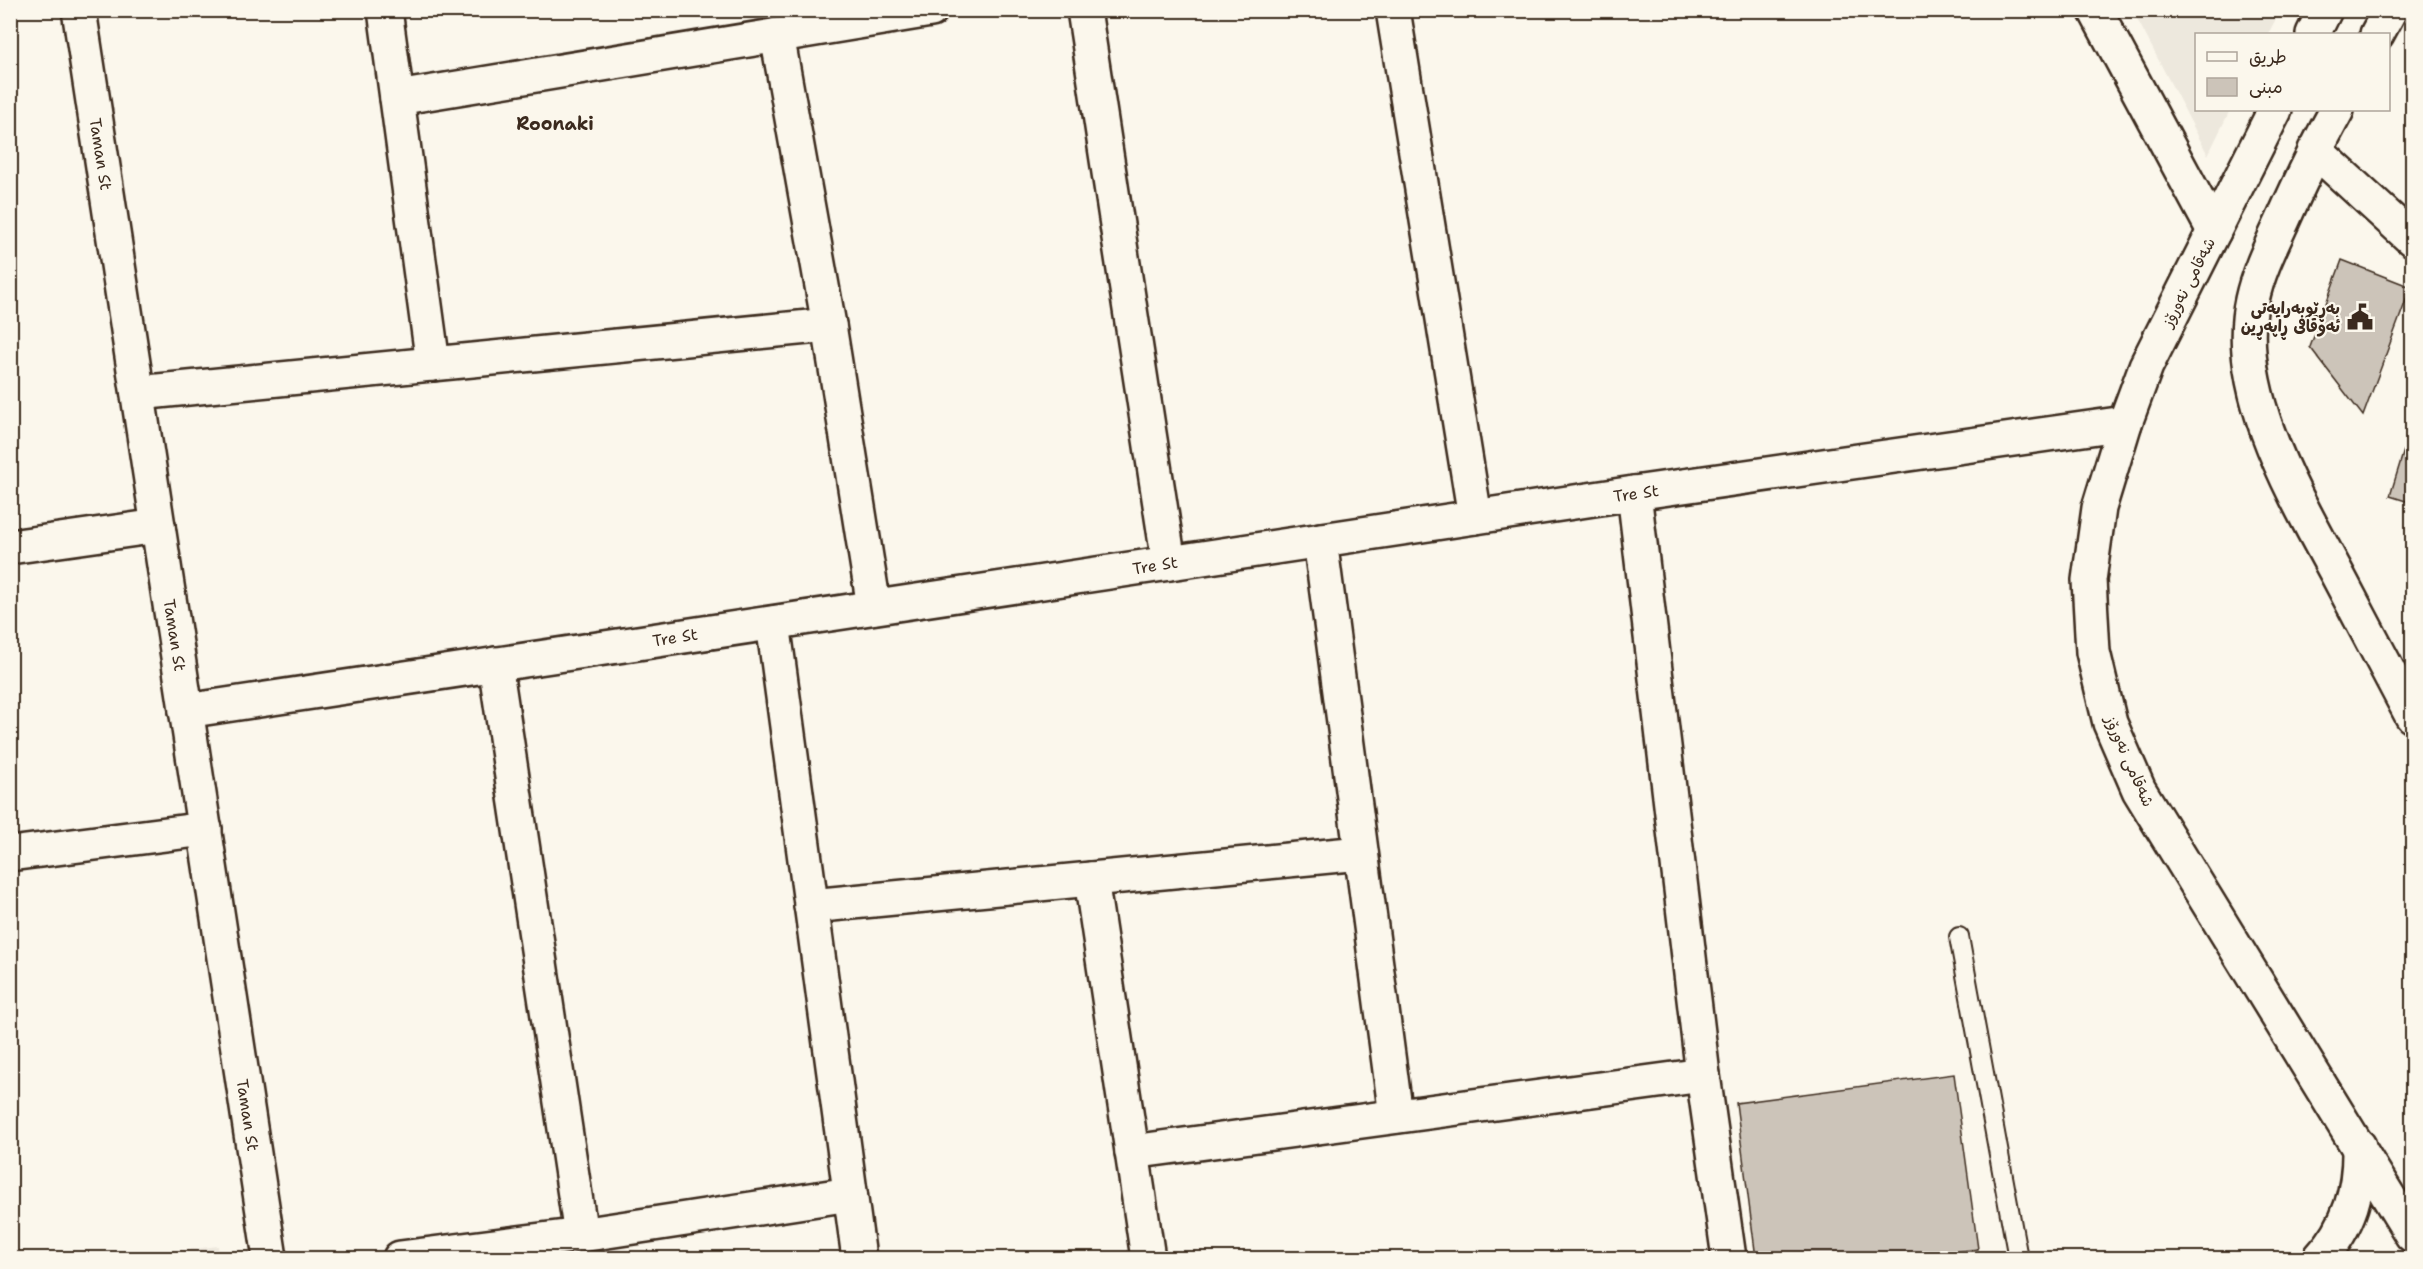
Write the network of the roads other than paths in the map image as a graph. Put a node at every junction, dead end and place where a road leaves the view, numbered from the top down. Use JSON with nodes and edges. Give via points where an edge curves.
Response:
{"nodes":[{"id":1,"x":79,"y":10,"type":"edge"},
{"id":2,"x":385,"y":10,"type":"edge"},
{"id":3,"x":931,"y":10,"type":"edge"},
{"id":4,"x":1084,"y":10,"type":"edge"},
{"id":5,"x":1394,"y":10,"type":"edge"},
{"id":6,"x":2095,"y":10,"type":"edge"},
{"id":7,"x":2325,"y":10,"type":"edge"},
{"id":8,"x":2390,"y":10,"type":"edge"},
{"id":9,"x":2314,"y":33,"type":"edge"},
{"id":10,"x":2378,"y":33,"type":"edge"},
{"id":11,"x":777,"y":35,"type":"junction"},
{"id":12,"x":397,"y":98,"type":"junction"},
{"id":13,"x":2274,"y":111,"type":"edge"},
{"id":14,"x":2336,"y":111,"type":"edge"},
{"id":15,"x":2315,"y":150,"type":"junction"},
{"id":16,"x":2214,"y":231,"type":"junction"},
{"id":17,"x":2412,"y":238,"type":"edge"},
{"id":18,"x":830,"y":325,"type":"junction"},
{"id":19,"x":434,"y":364,"type":"junction"},
{"id":20,"x":138,"y":393,"type":"junction"},
{"id":21,"x":2125,"y":423,"type":"junction"},
{"id":22,"x":1634,"y":493,"type":"junction"},
{"id":23,"x":1475,"y":517,"type":"junction"},
{"id":24,"x":158,"y":526,"type":"junction"},
{"id":25,"x":1320,"y":540,"type":"junction"},
{"id":26,"x":10,"y":547,"type":"edge"},
{"id":27,"x":1169,"y":563,"type":"junction"},
{"id":28,"x":874,"y":607,"type":"junction"},
{"id":29,"x":773,"y":623,"type":"junction"},
{"id":30,"x":495,"y":664,"type":"junction"},
{"id":31,"x":186,"y":711,"type":"junction"},
{"id":32,"x":2412,"y":716,"type":"edge"},
{"id":33,"x":205,"y":829,"type":"junction"},
{"id":34,"x":1361,"y":853,"type":"junction"},
{"id":35,"x":10,"y":854,"type":"edge"},
{"id":36,"x":1091,"y":879,"type":"junction"},
{"id":37,"x":811,"y":906,"type":"junction"},
{"id":38,"x":1959,"y":937,"type":"dead end"},
{"id":39,"x":1703,"y":1075,"type":"junction"},
{"id":40,"x":1396,"y":1116,"type":"junction"},
{"id":41,"x":2359,"y":1146,"type":"junction"},
{"id":42,"x":1132,"y":1152,"type":"junction"},
{"id":43,"x":850,"y":1194,"type":"junction"},
{"id":44,"x":581,"y":1235,"type":"junction"},
{"id":45,"x":2412,"y":1235,"type":"edge"},
{"id":46,"x":270,"y":1258,"type":"edge"},
{"id":47,"x":400,"y":1258,"type":"edge"},
{"id":48,"x":859,"y":1258,"type":"edge"},
{"id":49,"x":1148,"y":1258,"type":"edge"},
{"id":50,"x":1729,"y":1258,"type":"edge"},
{"id":51,"x":2018,"y":1258,"type":"edge"},
{"id":52,"x":2320,"y":1258,"type":"edge"}],
"edges":[{"from":1,"to":20,"type":"street","name":"Taman St"},
{"from":2,"to":12,"type":"street"},
{"from":3,"to":11,"type":"street"},
{"from":4,"to":27,"type":"street"},
{"from":5,"to":23,"type":"street"},
{"from":6,"to":16,"type":"street"},
{"from":7,"to":9,"type":"street"},
{"from":8,"to":10,"type":"street"},
{"from":11,"to":12,"type":"street"},
{"from":11,"to":18,"type":"street"},
{"from":12,"to":19,"type":"street"},
{"from":13,"to":16,"type":"street","name":"شەقامی نەورۆز"},
{"from":14,"to":15,"type":"street"},
{"from":15,"to":17,"type":"street"},
{"from":15,"to":32,"type":"street","via":[[2263,263],[2251,301],[2248,336],[2254,383],[2266,430],[2291,487]]},
{"from":16,"to":21,"type":"street","name":"شەقامی نەورۆز","via":[[2146,366]]},
{"from":18,"to":19,"type":"street"},
{"from":18,"to":28,"type":"street"},
{"from":19,"to":20,"type":"street"},
{"from":20,"to":24,"type":"street","name":"Taman St"},
{"from":21,"to":22,"type":"street","name":"Tre St"},
{"from":21,"to":41,"type":"street","name":"شەقامی نەورۆز","via":[[2099,508],[2089,580],[2093,652],[2110,723],[2139,789]]},
{"from":22,"to":23,"type":"street","name":"Tre St"},
{"from":22,"to":39,"type":"street"},
{"from":23,"to":25,"type":"street","name":"Tre St"},
{"from":24,"to":26,"type":"street"},
{"from":24,"to":31,"type":"street","name":"Taman St"},
{"from":25,"to":27,"type":"street","name":"Tre St"},
{"from":25,"to":34,"type":"street"},
{"from":27,"to":28,"type":"street","name":"Tre St"},
{"from":28,"to":29,"type":"street","name":"Tre St"},
{"from":29,"to":30,"type":"street","name":"Tre St"},
{"from":29,"to":37,"type":"street"},
{"from":30,"to":31,"type":"street","name":"Tre St"},
{"from":30,"to":44,"type":"street"},
{"from":31,"to":33,"type":"street","name":"Taman St"},
{"from":33,"to":35,"type":"street"},
{"from":33,"to":46,"type":"street","name":"Taman St"},
{"from":34,"to":36,"type":"street"},
{"from":34,"to":40,"type":"street"},
{"from":36,"to":37,"type":"street"},
{"from":36,"to":42,"type":"street"},
{"from":37,"to":43,"type":"street"},
{"from":38,"to":51,"type":"lane"},
{"from":39,"to":40,"type":"street"},
{"from":39,"to":50,"type":"street"},
{"from":40,"to":42,"type":"street"},
{"from":41,"to":45,"type":"street","name":"شەقامی نەورۆز"},
{"from":41,"to":52,"type":"street","via":[[2355,1197],[2333,1245]]},
{"from":42,"to":49,"type":"street"},
{"from":43,"to":44,"type":"street"},
{"from":43,"to":48,"type":"street"},
{"from":44,"to":47,"type":"street"}]}
